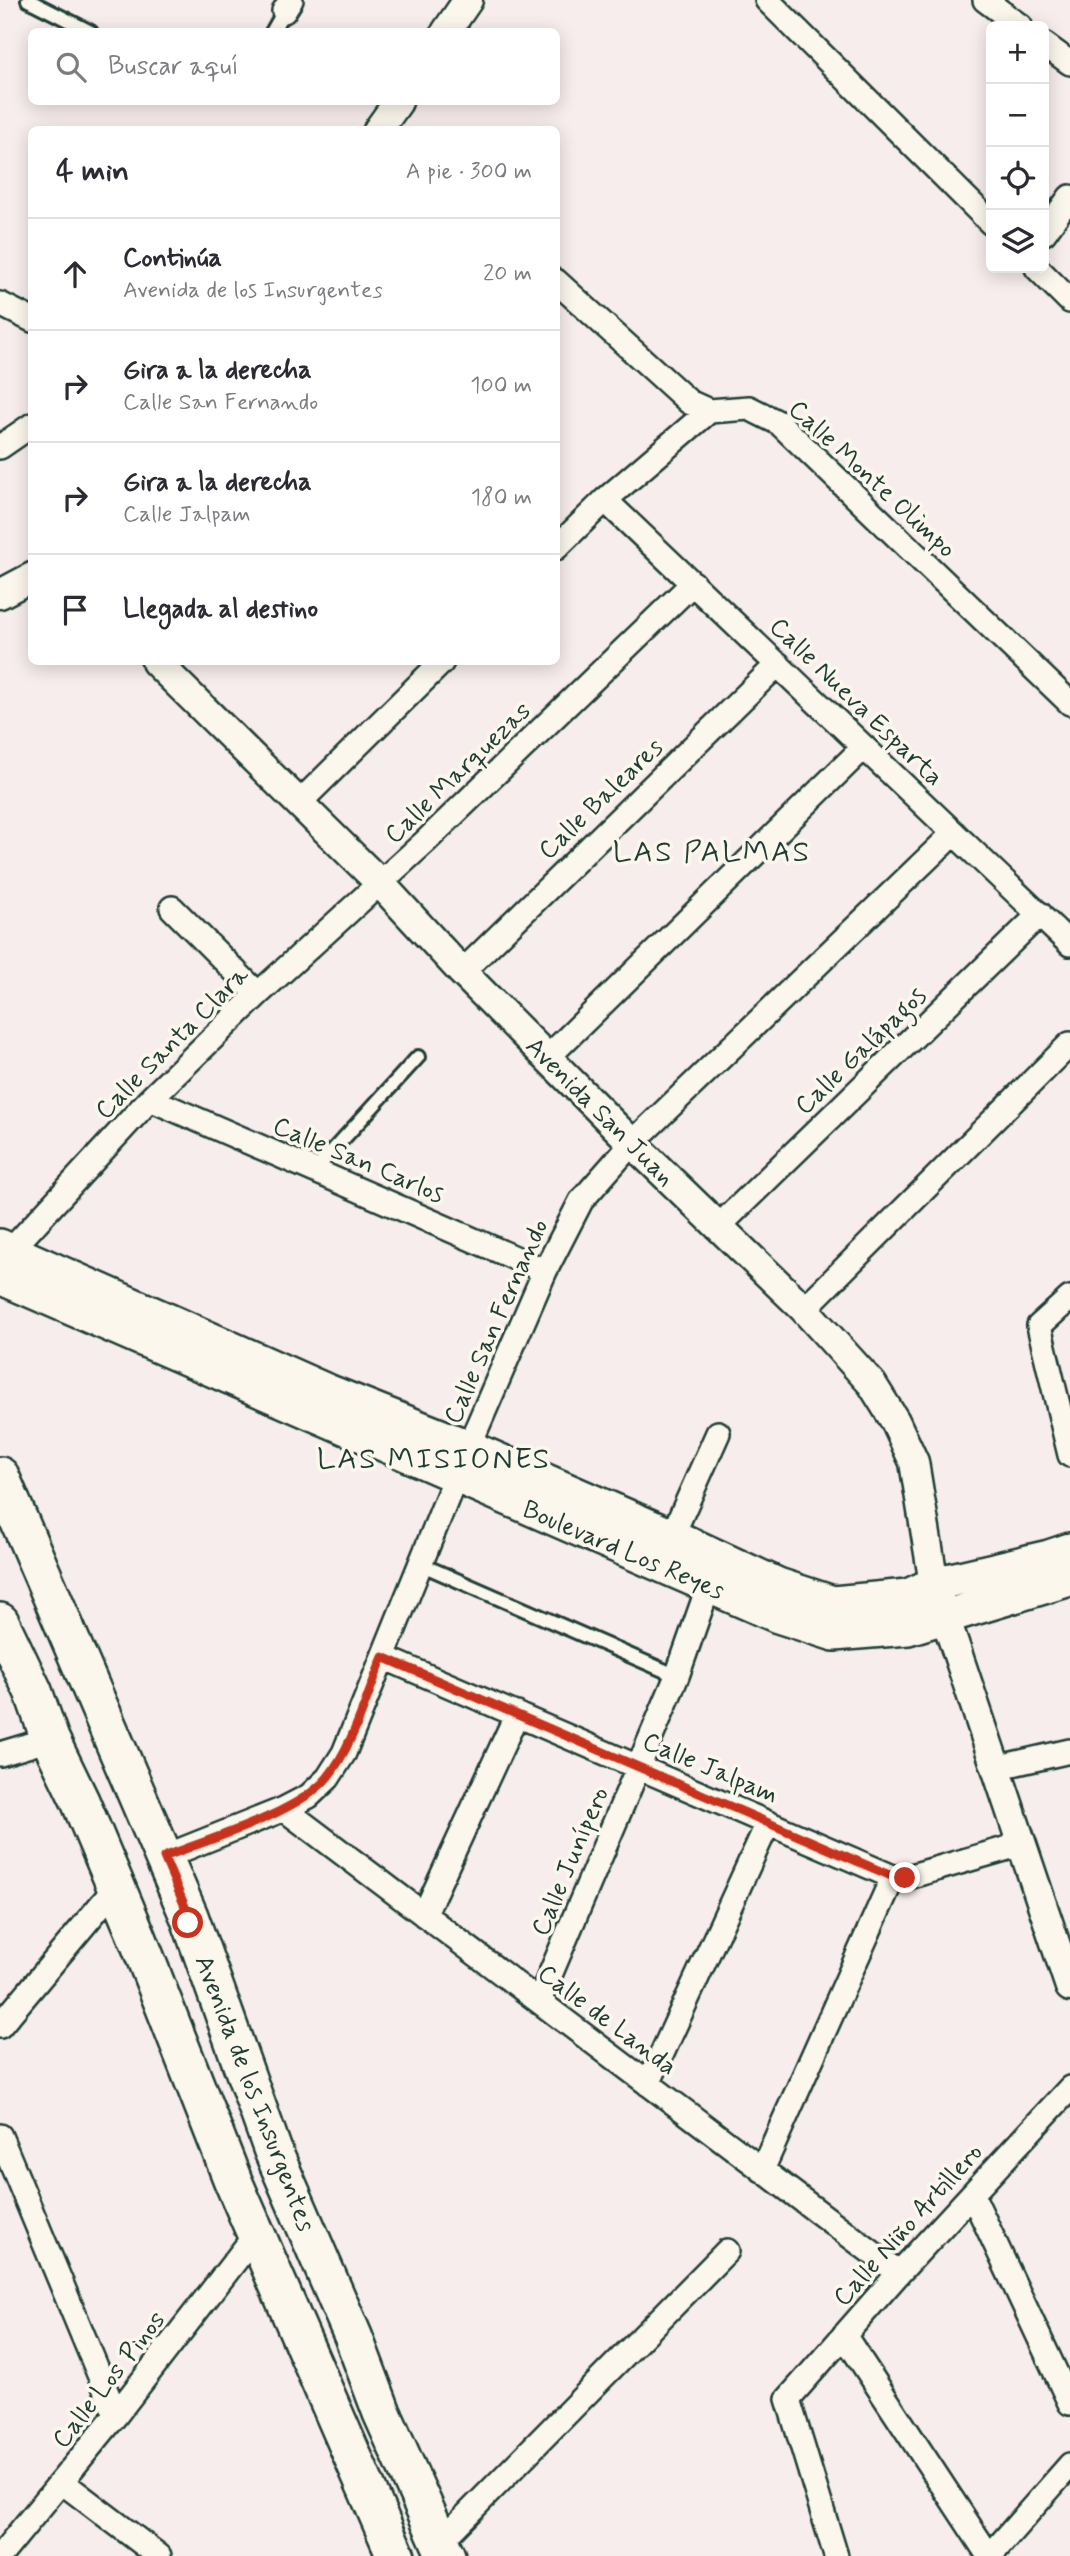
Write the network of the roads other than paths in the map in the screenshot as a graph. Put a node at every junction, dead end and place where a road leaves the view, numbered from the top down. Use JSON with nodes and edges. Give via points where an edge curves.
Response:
{"nodes":[{"id":1,"x":28,"y":0,"type":"edge"},
{"id":2,"x":468,"y":0,"type":"edge"},
{"id":3,"x":767,"y":0,"type":"edge"},
{"id":4,"x":985,"y":0,"type":"edge"},
{"id":5,"x":287,"y":5,"type":"edge"},
{"id":6,"x":1013,"y":21,"type":"edge"},
{"id":7,"x":82,"y":28,"type":"edge"},
{"id":8,"x":274,"y":28,"type":"edge"},
{"id":9,"x":449,"y":28,"type":"edge"},
{"id":10,"x":1049,"y":48,"type":"edge"},
{"id":11,"x":1070,"y":63,"type":"edge"},
{"id":12,"x":1070,"y":197,"type":"edge"},
{"id":13,"x":986,"y":218,"type":"edge"},
{"id":14,"x":1056,"y":227,"type":"edge"},
{"id":15,"x":1042,"y":273,"type":"edge"},
{"id":16,"x":560,"y":285,"type":"edge"},
{"id":17,"x":1070,"y":301,"type":"edge"},
{"id":18,"x":0,"y":304,"type":"edge"},
{"id":19,"x":28,"y":318,"type":"edge"},
{"id":20,"x":709,"y":411,"type":"junction"},
{"id":21,"x":28,"y":428,"type":"edge"},
{"id":22,"x":0,"y":446,"type":"edge"},
{"id":23,"x":605,"y":500,"type":"junction"},
{"id":24,"x":560,"y":544,"type":"edge"},
{"id":25,"x":28,"y":580,"type":"edge"},
{"id":26,"x":693,"y":583,"type":"junction"},
{"id":27,"x":0,"y":594,"type":"edge"},
{"id":28,"x":778,"y":664,"type":"junction"},
{"id":29,"x":159,"y":665,"type":"edge"},
{"id":30,"x":439,"y":665,"type":"edge"},
{"id":31,"x":1070,"y":703,"type":"edge"},
{"id":32,"x":864,"y":747,"type":"junction"},
{"id":33,"x":298,"y":804,"type":"junction"},
{"id":34,"x":954,"y":833,"type":"junction"},
{"id":35,"x":380,"y":883,"type":"junction"},
{"id":36,"x":172,"y":908,"type":"dead end"},
{"id":37,"x":1040,"y":914,"type":"junction"},
{"id":38,"x":1070,"y":944,"type":"edge"},
{"id":39,"x":462,"y":972,"type":"junction"},
{"id":40,"x":258,"y":993,"type":"junction"},
{"id":41,"x":1070,"y":1044,"type":"edge"},
{"id":42,"x":418,"y":1057,"type":"dead end"},
{"id":43,"x":547,"y":1058,"type":"junction"},
{"id":44,"x":150,"y":1100,"type":"junction"},
{"id":45,"x":632,"y":1143,"type":"junction"},
{"id":46,"x":314,"y":1171,"type":"junction"},
{"id":47,"x":719,"y":1226,"type":"junction"},
{"id":48,"x":4,"y":1258,"type":"edge"},
{"id":49,"x":545,"y":1271,"type":"junction"},
{"id":50,"x":1070,"y":1298,"type":"edge"},
{"id":51,"x":804,"y":1309,"type":"junction"},
{"id":52,"x":1064,"y":1402,"type":"edge"},
{"id":53,"x":718,"y":1433,"type":"dead end"},
{"id":54,"x":1070,"y":1454,"type":"edge"},
{"id":55,"x":462,"y":1462,"type":"junction"},
{"id":56,"x":0,"y":1476,"type":"edge"},
{"id":57,"x":673,"y":1536,"type":"junction"},
{"id":58,"x":1070,"y":1550,"type":"edge"},
{"id":59,"x":420,"y":1564,"type":"junction"},
{"id":60,"x":1070,"y":1579,"type":"edge"},
{"id":61,"x":934,"y":1584,"type":"junction"},
{"id":62,"x":709,"y":1585,"type":"junction"},
{"id":63,"x":945,"y":1616,"type":"junction"},
{"id":64,"x":0,"y":1622,"type":"edge"},
{"id":65,"x":383,"y":1657,"type":"junction"},
{"id":66,"x":677,"y":1676,"type":"junction"},
{"id":67,"x":517,"y":1714,"type":"junction"},
{"id":68,"x":50,"y":1739,"type":"junction"},
{"id":69,"x":1070,"y":1751,"type":"edge"},
{"id":70,"x":0,"y":1754,"type":"edge"},
{"id":71,"x":640,"y":1767,"type":"junction"},
{"id":72,"x":995,"y":1768,"type":"junction"},
{"id":73,"x":284,"y":1809,"type":"junction"},
{"id":74,"x":768,"y":1823,"type":"junction"},
{"id":75,"x":1022,"y":1844,"type":"junction"},
{"id":76,"x":164,"y":1857,"type":"junction"},
{"id":77,"x":894,"y":1877,"type":"junction"},
{"id":78,"x":115,"y":1888,"type":"junction"},
{"id":79,"x":424,"y":1915,"type":"junction"},
{"id":80,"x":189,"y":1916,"type":"junction"},
{"id":81,"x":138,"y":1939,"type":"junction"},
{"id":82,"x":1070,"y":1987,"type":"edge"},
{"id":83,"x":539,"y":2001,"type":"junction"},
{"id":84,"x":0,"y":2026,"type":"edge"},
{"id":85,"x":648,"y":2084,"type":"junction"},
{"id":86,"x":1070,"y":2088,"type":"edge"},
{"id":87,"x":0,"y":2136,"type":"edge"},
{"id":88,"x":273,"y":2151,"type":"junction"},
{"id":89,"x":762,"y":2170,"type":"junction"},
{"id":90,"x":233,"y":2181,"type":"junction"},
{"id":91,"x":972,"y":2194,"type":"junction"},
{"id":92,"x":256,"y":2234,"type":"junction"},
{"id":93,"x":727,"y":2251,"type":"dead end"},
{"id":94,"x":899,"y":2273,"type":"junction"},
{"id":95,"x":844,"y":2335,"type":"junction"},
{"id":96,"x":1070,"y":2403,"type":"edge"},
{"id":97,"x":116,"y":2415,"type":"junction"},
{"id":98,"x":1070,"y":2465,"type":"edge"},
{"id":99,"x":62,"y":2482,"type":"junction"},
{"id":100,"x":443,"y":2549,"type":"edge"},
{"id":101,"x":827,"y":2552,"type":"edge"},
{"id":102,"x":0,"y":2556,"type":"edge"},
{"id":103,"x":159,"y":2556,"type":"edge"},
{"id":104,"x":396,"y":2556,"type":"edge"},
{"id":105,"x":989,"y":2556,"type":"edge"}],
"edges":[{"from":1,"to":7,"type":"lane"},
{"from":2,"to":9,"type":"street"},
{"from":3,"to":13,"type":"street"},
{"from":4,"to":6,"type":"street"},
{"from":5,"to":8,"type":"lane"},
{"from":10,"to":11,"type":"street"},
{"from":12,"to":14,"type":"street"},
{"from":15,"to":17,"type":"street"},
{"from":16,"to":20,"type":"street","via":[[689,402]]},
{"from":18,"to":19,"type":"street"},
{"from":20,"to":23,"type":"street"},
{"from":20,"to":31,"type":"street","name":"Calle Monte Olimpo","via":[[750,408],[779,423]]},
{"from":21,"to":22,"type":"street"},
{"from":23,"to":24,"type":"street"},
{"from":23,"to":26,"type":"street","name":"Calle Nueva Esparta"},
{"from":25,"to":27,"type":"street"},
{"from":26,"to":28,"type":"street","name":"Calle Nueva Esparta"},
{"from":26,"to":35,"type":"street","name":"Calle Marquezas"},
{"from":28,"to":32,"type":"street","name":"Calle Nueva Esparta"},
{"from":28,"to":39,"type":"street","name":"Calle Baleares"},
{"from":29,"to":33,"type":"street","name":"Avenida San Juan"},
{"from":30,"to":33,"type":"street"},
{"from":32,"to":34,"type":"street","name":"Calle Nueva Esparta"},
{"from":32,"to":43,"type":"street"},
{"from":33,"to":35,"type":"street","name":"Avenida San Juan"},
{"from":34,"to":37,"type":"street","name":"Calle Nueva Esparta"},
{"from":34,"to":45,"type":"street","name":"Calle San Fernando"},
{"from":35,"to":39,"type":"street","name":"Avenida San Juan"},
{"from":35,"to":40,"type":"street","name":"Calle Santa Clara"},
{"from":36,"to":40,"type":"street"},
{"from":37,"to":38,"type":"street","name":"Calle Nueva Esparta"},
{"from":37,"to":47,"type":"street","name":"Calle Galápagos"},
{"from":39,"to":43,"type":"street","name":"Avenida San Juan"},
{"from":40,"to":44,"type":"street","name":"Calle Santa Clara"},
{"from":41,"to":51,"type":"street"},
{"from":42,"to":46,"type":"lane"},
{"from":43,"to":45,"type":"street","name":"Avenida San Juan"},
{"from":44,"to":46,"type":"street","name":"Calle San Carlos"},
{"from":44,"to":48,"type":"street","name":"Calle Santa Clara"},
{"from":45,"to":47,"type":"street","name":"Avenida San Juan"},
{"from":45,"to":49,"type":"street","name":"Calle San Fernando","via":[[581,1201]]},
{"from":46,"to":49,"type":"street","name":"Calle San Carlos"},
{"from":47,"to":51,"type":"street","name":"Avenida San Juan"},
{"from":48,"to":55,"type":"main road","name":"Boulevard Los Reyes","via":[[148,1328]]},
{"from":49,"to":55,"type":"street","name":"Calle San Fernando"},
{"from":50,"to":52,"type":"street","via":[[1039,1326]]},
{"from":51,"to":61,"type":"street","name":"Avenida San Juan","via":[[872,1384],[895,1421],[914,1462]]},
{"from":52,"to":54,"type":"street"},
{"from":53,"to":57,"type":"street"},
{"from":55,"to":57,"type":"main road","name":"Boulevard Los Reyes"},
{"from":55,"to":59,"type":"street","name":"Calle San Fernando"},
{"from":55,"to":62,"type":"main road","name":"Boulevard Los Reyes"},
{"from":56,"to":76,"type":"main road","name":"Avenida de los Insurgentes"},
{"from":57,"to":61,"type":"main road","name":"Boulevard Los Reyes","via":[[778,1585],[833,1603],[908,1596]]},
{"from":58,"to":61,"type":"main road","name":"Boulevard Los Reyes"},
{"from":59,"to":65,"type":"street","name":"Calle San Fernando"},
{"from":59,"to":66,"type":"lane"},
{"from":60,"to":63,"type":"main road","name":"Boulevard Los Reyes"},
{"from":61,"to":63,"type":"street","name":"Avenida San Juan"},
{"from":62,"to":63,"type":"main road","name":"Boulevard Los Reyes","via":[[778,1616],[834,1634],[908,1628]]},
{"from":62,"to":66,"type":"street","name":"Calle Junípero"},
{"from":63,"to":72,"type":"street","name":"Avenida San Juan"},
{"from":64,"to":68,"type":"main road","name":"Avenida de los Insurgentes","via":[[33,1690]]},
{"from":65,"to":67,"type":"street","name":"Calle Jalpam"},
{"from":65,"to":73,"type":"street","name":"Calle San Fernando","via":[[344,1753],[309,1796]]},
{"from":66,"to":71,"type":"street","name":"Calle Junípero"},
{"from":67,"to":71,"type":"street","name":"Calle Jalpam"},
{"from":67,"to":79,"type":"street"},
{"from":68,"to":70,"type":"street"},
{"from":68,"to":78,"type":"main road","name":"Avenida de los Insurgentes"},
{"from":69,"to":72,"type":"street"},
{"from":71,"to":74,"type":"street","name":"Calle Jalpam"},
{"from":71,"to":83,"type":"street","name":"Calle Junípero"},
{"from":72,"to":75,"type":"street","name":"Avenida San Juan"},
{"from":73,"to":76,"type":"street","name":"Calle San Fernando"},
{"from":73,"to":79,"type":"street","name":"Calle de Landa"},
{"from":74,"to":77,"type":"street","name":"Calle Jalpam"},
{"from":74,"to":85,"type":"street"},
{"from":75,"to":77,"type":"street","via":[[905,1878]]},
{"from":75,"to":82,"type":"street","name":"Avenida San Juan"},
{"from":76,"to":80,"type":"main road","name":"Avenida de los Insurgentes"},
{"from":77,"to":89,"type":"street"},
{"from":78,"to":81,"type":"main road","name":"Avenida de los Insurgentes"},
{"from":78,"to":84,"type":"street"},
{"from":79,"to":83,"type":"street","name":"Calle de Landa"},
{"from":80,"to":81,"type":"main road","via":[[185,1931],[173,1943],[155,1947]]},
{"from":80,"to":88,"type":"main road","name":"Avenida de los Insurgentes"},
{"from":81,"to":90,"type":"main road","name":"Avenida de los Insurgentes"},
{"from":83,"to":85,"type":"street","name":"Calle de Landa"},
{"from":85,"to":89,"type":"street","name":"Calle de Landa"},
{"from":86,"to":91,"type":"street","name":"Calle Niño Artillero"},
{"from":87,"to":97,"type":"street"},
{"from":88,"to":90,"type":"main road","via":[[252,2156],[240,2165]]},
{"from":88,"to":100,"type":"main road","name":"Avenida de los Insurgentes"},
{"from":89,"to":94,"type":"street","name":"Calle de Landa"},
{"from":90,"to":92,"type":"main road","name":"Avenida de los Insurgentes"},
{"from":91,"to":94,"type":"street","name":"Calle Niño Artillero"},
{"from":91,"to":96,"type":"street"},
{"from":92,"to":97,"type":"street","name":"Calle Los Pinos"},
{"from":92,"to":104,"type":"main road","name":"Avenida de los Insurgentes"},
{"from":93,"to":100,"type":"street"},
{"from":94,"to":95,"type":"street","name":"Calle Niño Artillero"},
{"from":95,"to":101,"type":"street","name":"Calle Niño Artillero","via":[[788,2399]]},
{"from":95,"to":105,"type":"street"},
{"from":97,"to":99,"type":"street","name":"Calle Los Pinos"},
{"from":98,"to":105,"type":"street"},
{"from":99,"to":102,"type":"street","name":"Calle Los Pinos"},
{"from":99,"to":103,"type":"street"}]}
